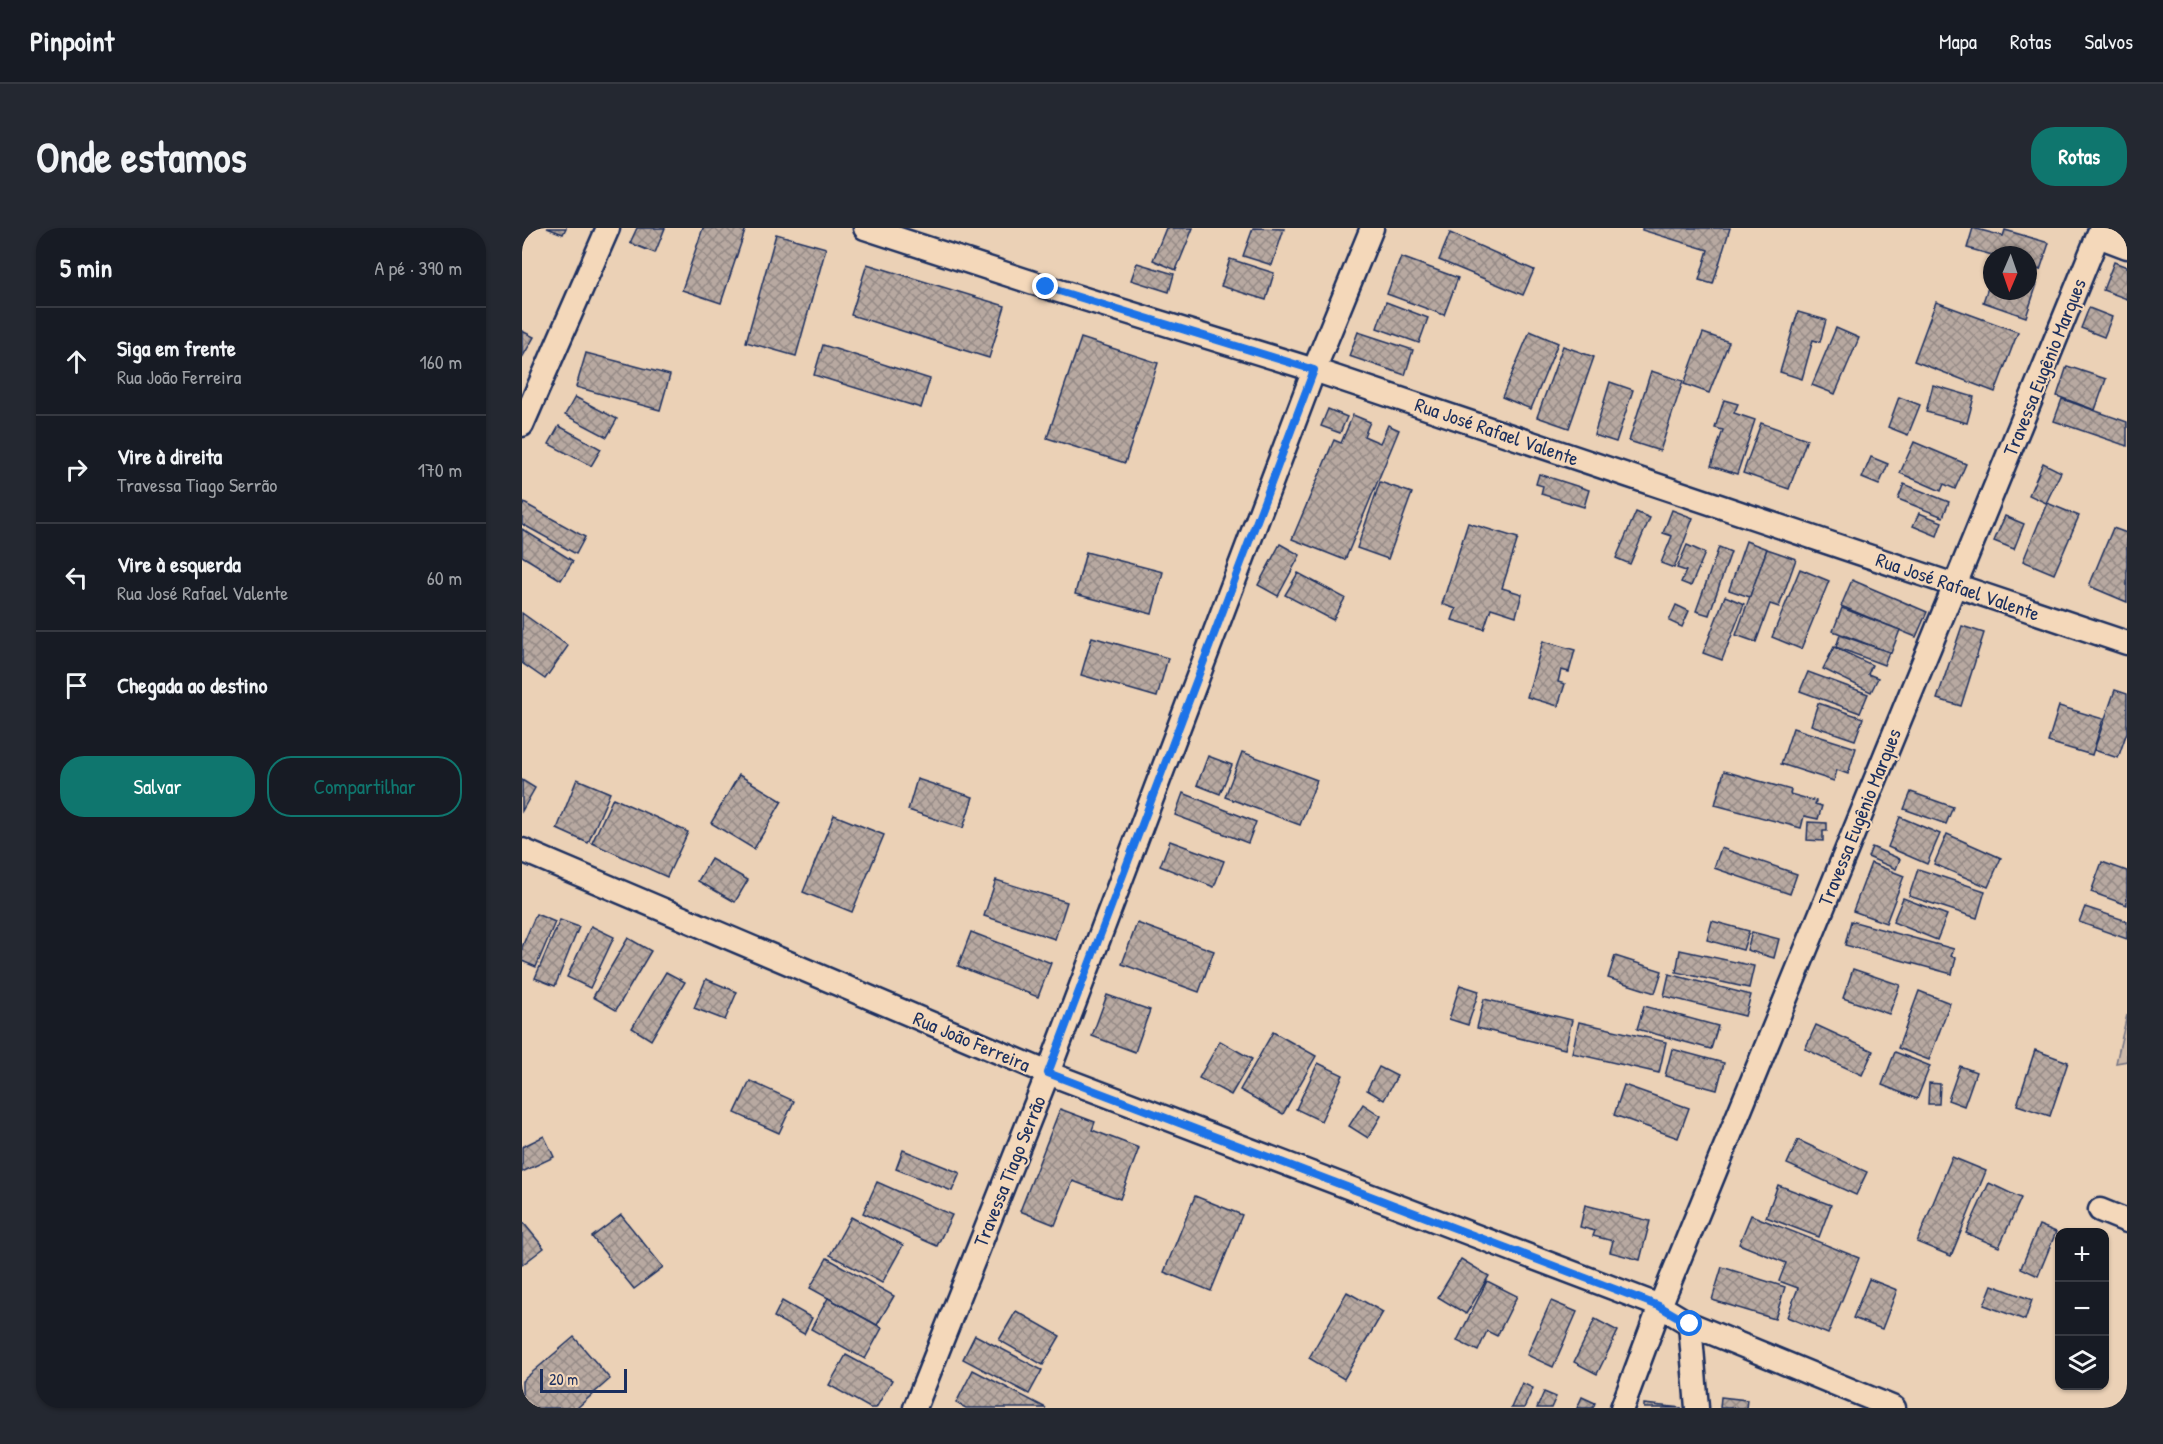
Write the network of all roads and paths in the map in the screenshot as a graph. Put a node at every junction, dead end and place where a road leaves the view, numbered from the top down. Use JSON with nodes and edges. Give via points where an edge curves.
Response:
{"nodes":[{"id":1,"x":608,"y":228,"type":"edge"},
{"id":2,"x":865,"y":228,"type":"edge"},
{"id":3,"x":1372,"y":228,"type":"edge"},
{"id":4,"x":2100,"y":232,"type":"edge"},
{"id":5,"x":2127,"y":247,"type":"edge"},
{"id":6,"x":1314,"y":370,"type":"junction"},
{"id":7,"x":522,"y":424,"type":"edge"},
{"id":8,"x":1954,"y":584,"type":"junction"},
{"id":9,"x":2127,"y":643,"type":"edge"},
{"id":10,"x":522,"y":850,"type":"edge"},
{"id":11,"x":1048,"y":1073,"type":"junction"},
{"id":12,"x":2100,"y":1210,"type":"dead end"},
{"id":13,"x":2127,"y":1221,"type":"edge"},
{"id":14,"x":1659,"y":1306,"type":"junction"},
{"id":15,"x":1690,"y":1324,"type":"junction"},
{"id":16,"x":915,"y":1408,"type":"edge"},
{"id":17,"x":1622,"y":1408,"type":"edge"},
{"id":18,"x":1697,"y":1408,"type":"edge"},
{"id":19,"x":1894,"y":1408,"type":"edge"}],
"edges":[{"from":1,"to":7,"type":"street"},
{"from":2,"to":6,"type":"street","name":"Rua José Rafael Valente"},
{"from":3,"to":6,"type":"street","name":"Travessa Tiago Serrão"},
{"from":4,"to":5,"type":"street"},
{"from":4,"to":8,"type":"street","name":"Travessa Eugênio Marques"},
{"from":6,"to":8,"type":"street","name":"Rua José Rafael Valente"},
{"from":6,"to":11,"type":"street","name":"Travessa Tiago Serrão"},
{"from":8,"to":9,"type":"street","name":"Rua José Rafael Valente"},
{"from":8,"to":14,"type":"street","name":"Travessa Eugênio Marques"},
{"from":10,"to":11,"type":"street","name":"Rua João Ferreira"},
{"from":11,"to":14,"type":"street","name":"Rua João Ferreira"},
{"from":11,"to":16,"type":"street","name":"Travessa Tiago Serrão"},
{"from":12,"to":13,"type":"street"},
{"from":14,"to":15,"type":"street","name":"Rua João Ferreira"},
{"from":14,"to":17,"type":"street","name":"Travessa Eugênio Marques"},
{"from":15,"to":18,"type":"street"},
{"from":15,"to":19,"type":"street","name":"Rua João Ferreira"}]}
